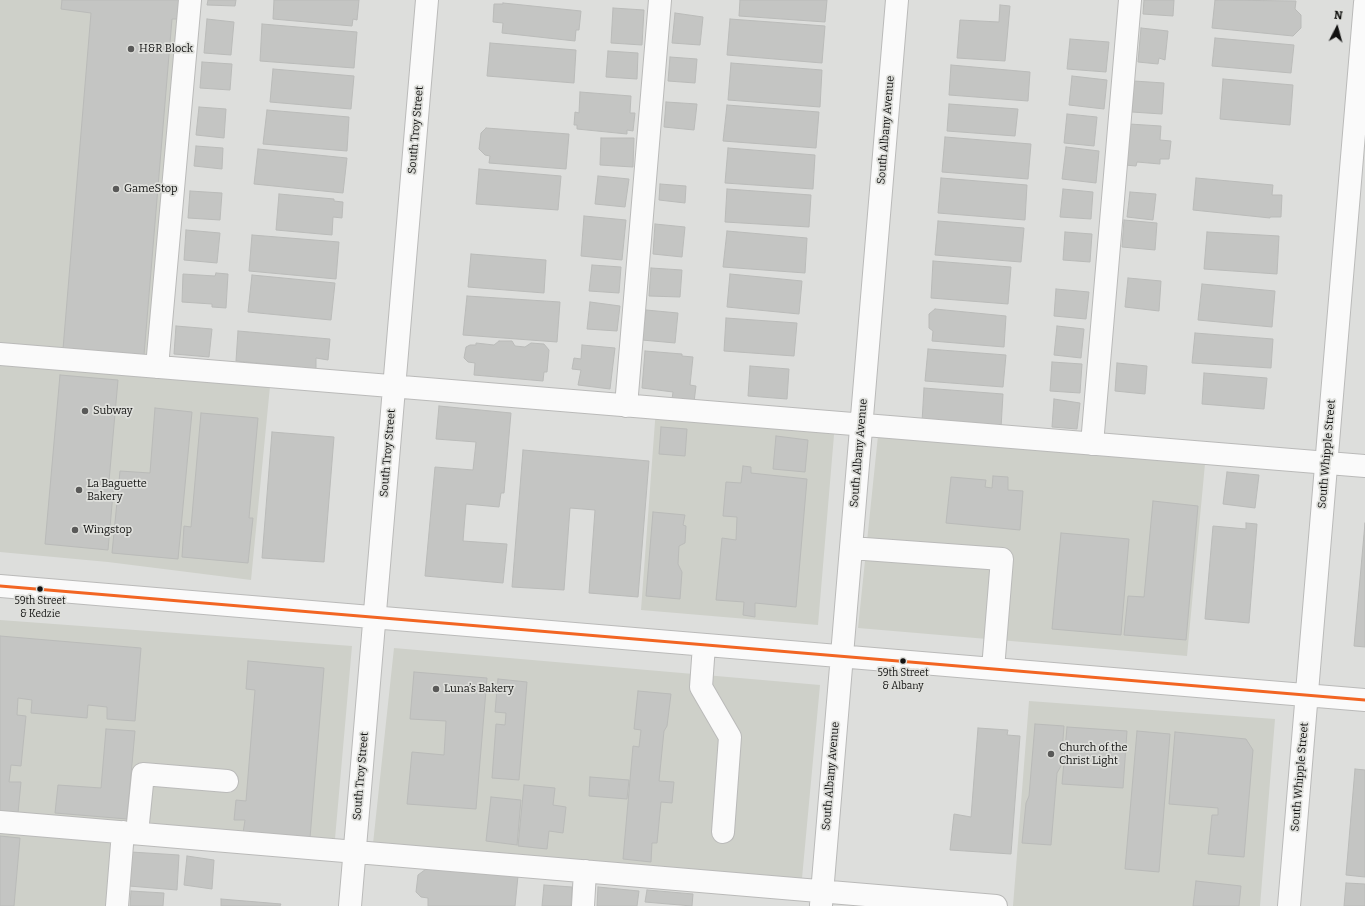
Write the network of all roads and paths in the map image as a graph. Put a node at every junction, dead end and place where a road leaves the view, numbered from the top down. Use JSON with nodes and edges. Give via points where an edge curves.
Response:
{"nodes":[{"id":1,"x":190,"y":0,"type":"edge"},
{"id":2,"x":427,"y":0,"type":"edge"},
{"id":3,"x":660,"y":0,"type":"edge"},
{"id":4,"x":897,"y":0,"type":"edge"},
{"id":5,"x":1130,"y":0,"type":"edge"},
{"id":6,"x":1365,"y":3,"type":"edge"},
{"id":7,"x":0,"y":354,"type":"edge"},
{"id":8,"x":157,"y":367,"type":"junction"},
{"id":9,"x":394,"y":387,"type":"junction"},
{"id":10,"x":626,"y":406,"type":"junction"},
{"id":11,"x":861,"y":425,"type":"junction"},
{"id":12,"x":1092,"y":444,"type":"junction"},
{"id":13,"x":1326,"y":463,"type":"junction"},
{"id":14,"x":1365,"y":466,"type":"edge"},
{"id":15,"x":851,"y":548,"type":"junction"},
{"id":16,"x":0,"y":586,"type":"edge"},
{"id":17,"x":374,"y":617,"type":"junction"},
{"id":18,"x":704,"y":645,"type":"junction"},
{"id":19,"x":842,"y":656,"type":"junction"},
{"id":20,"x":993,"y":669,"type":"junction"},
{"id":21,"x":1307,"y":695,"type":"junction"},
{"id":22,"x":1365,"y":700,"type":"edge"},
{"id":23,"x":227,"y":781,"type":"dead end"},
{"id":24,"x":0,"y":822,"type":"edge"},
{"id":25,"x":723,"y":832,"type":"dead end"},
{"id":26,"x":130,"y":833,"type":"junction"},
{"id":27,"x":354,"y":852,"type":"junction"},
{"id":28,"x":586,"y":871,"type":"junction"},
{"id":29,"x":821,"y":898,"type":"edge"},
{"id":30,"x":117,"y":906,"type":"edge"},
{"id":31,"x":350,"y":906,"type":"edge"},
{"id":32,"x":583,"y":906,"type":"edge"},
{"id":33,"x":996,"y":906,"type":"edge"},
{"id":34,"x":1289,"y":906,"type":"edge"}],
"edges":[{"from":1,"to":8,"type":"street"},
{"from":2,"to":9,"type":"street","name":"South Troy Street"},
{"from":3,"to":10,"type":"street"},
{"from":4,"to":11,"type":"street","name":"South Albany Avenue"},
{"from":5,"to":12,"type":"street"},
{"from":6,"to":13,"type":"street","name":"South Whipple Street"},
{"from":7,"to":8,"type":"street"},
{"from":8,"to":9,"type":"street"},
{"from":9,"to":10,"type":"street"},
{"from":9,"to":17,"type":"street","name":"South Troy Street"},
{"from":10,"to":11,"type":"street"},
{"from":11,"to":12,"type":"street"},
{"from":11,"to":15,"type":"street","name":"South Albany Avenue"},
{"from":12,"to":13,"type":"street"},
{"from":13,"to":14,"type":"street"},
{"from":13,"to":21,"type":"street","name":"South Whipple Street"},
{"from":15,"to":19,"type":"street","name":"South Albany Avenue"},
{"from":15,"to":20,"type":"street","via":[[1002,559]]},
{"from":16,"to":17,"type":"street"},
{"from":17,"to":18,"type":"street"},
{"from":17,"to":27,"type":"street","name":"South Troy Street"},
{"from":18,"to":19,"type":"street"},
{"from":18,"to":25,"type":"street","via":[[701,687],[730,737]]},
{"from":19,"to":20,"type":"street"},
{"from":19,"to":29,"type":"street","name":"South Albany Avenue"},
{"from":20,"to":21,"type":"street"},
{"from":21,"to":22,"type":"street"},
{"from":21,"to":34,"type":"street","name":"South Whipple Street"},
{"from":23,"to":26,"type":"street","via":[[143,774]]},
{"from":24,"to":26,"type":"street"},
{"from":26,"to":27,"type":"street"},
{"from":26,"to":30,"type":"street"},
{"from":27,"to":28,"type":"street"},
{"from":27,"to":31,"type":"street","name":"South Troy Street"},
{"from":28,"to":29,"type":"street"},
{"from":28,"to":32,"type":"street"},
{"from":29,"to":33,"type":"street"}]}
